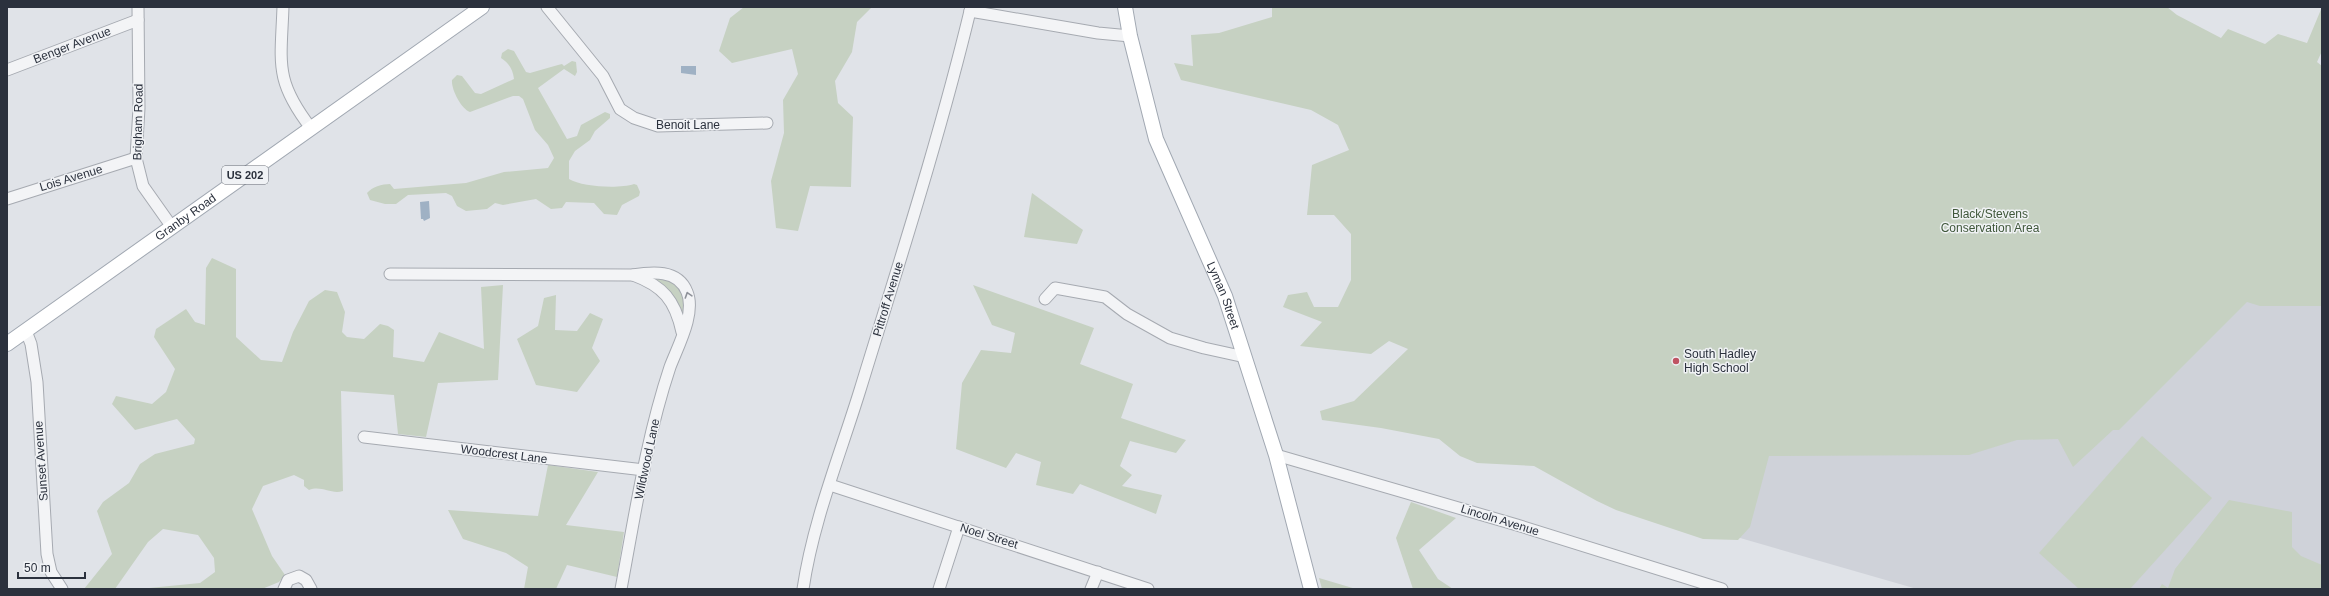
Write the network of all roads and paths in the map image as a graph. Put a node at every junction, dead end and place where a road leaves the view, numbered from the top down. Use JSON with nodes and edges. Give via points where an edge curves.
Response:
{"nodes":[{"id":1,"x":138,"y":7,"type":"edge"},
{"id":2,"x":283,"y":7,"type":"edge"},
{"id":3,"x":482,"y":7,"type":"edge"},
{"id":4,"x":547,"y":7,"type":"edge"},
{"id":5,"x":1126,"y":7,"type":"edge"},
{"id":6,"x":970,"y":9,"type":"edge"},
{"id":7,"x":138,"y":20,"type":"junction"},
{"id":8,"x":1130,"y":36,"type":"junction"},
{"id":9,"x":7,"y":70,"type":"edge"},
{"id":10,"x":768,"y":124,"type":"dead end"},
{"id":11,"x":310,"y":128,"type":"junction"},
{"id":12,"x":136,"y":158,"type":"junction"},
{"id":13,"x":7,"y":199,"type":"edge"},
{"id":14,"x":172,"y":227,"type":"junction"},
{"id":15,"x":390,"y":274,"type":"dead end"},
{"id":16,"x":632,"y":275,"type":"junction"},
{"id":17,"x":1045,"y":299,"type":"dead end"},
{"id":18,"x":26,"y":331,"type":"junction"},
{"id":19,"x":682,"y":332,"type":"junction"},
{"id":20,"x":7,"y":344,"type":"edge"},
{"id":21,"x":1245,"y":357,"type":"junction"},
{"id":22,"x":364,"y":437,"type":"dead end"},
{"id":23,"x":1276,"y":455,"type":"junction"},
{"id":24,"x":644,"y":470,"type":"junction"},
{"id":25,"x":830,"y":485,"type":"junction"},
{"id":26,"x":960,"y":527,"type":"junction"},
{"id":27,"x":1098,"y":572,"type":"junction"},
{"id":28,"x":62,"y":589,"type":"edge"},
{"id":29,"x":284,"y":589,"type":"edge"},
{"id":30,"x":311,"y":589,"type":"edge"},
{"id":31,"x":621,"y":589,"type":"edge"},
{"id":32,"x":803,"y":589,"type":"edge"},
{"id":33,"x":939,"y":589,"type":"edge"},
{"id":34,"x":1091,"y":589,"type":"edge"},
{"id":35,"x":1148,"y":589,"type":"edge"},
{"id":36,"x":1311,"y":589,"type":"edge"},
{"id":37,"x":1720,"y":589,"type":"edge"}],
"edges":[{"from":1,"to":7,"type":"street","name":"Brigham Road"},
{"from":2,"to":11,"type":"street","via":[[280,61],[282,76],[288,92]]},
{"from":3,"to":11,"type":"main road","name":"Granby Road","number":"US 202"},
{"from":4,"to":10,"type":"street","name":"Benoit Lane","via":[[604,76],[620,109],[634,118],[658,126]]},
{"from":5,"to":8,"type":"main road","name":"Lyman Street"},
{"from":6,"to":8,"type":"street","via":[[1098,34]]},
{"from":6,"to":25,"type":"street","name":"Pittroff Avenue","via":[[919,198]]},
{"from":7,"to":9,"type":"street","name":"Benger Avenue"},
{"from":7,"to":12,"type":"street","name":"Brigham Road","via":[[139,100]]},
{"from":8,"to":21,"type":"main road","name":"Lyman Street","via":[[1151,125],[1160,151],[1220,284]]},
{"from":11,"to":14,"type":"main road","name":"Granby Road","number":"US 202"},
{"from":12,"to":13,"type":"street","name":"Lois Avenue"},
{"from":12,"to":14,"type":"street","name":"Brigham Road","via":[[143,186]]},
{"from":14,"to":18,"type":"main road","name":"Granby Road","number":"US 202"},
{"from":15,"to":16,"type":"street","name":"Wildwood Lane"},
{"from":16,"to":19,"type":"street","name":"Wildwood Lane","via":[[655,285],[666,294],[677,314]]},
{"from":19,"to":16,"type":"street","name":"Wildwood Lane","one_way":true,"via":[[689,317],[690,304],[681,282],[665,273]]},
{"from":17,"to":21,"type":"street","via":[[1055,288],[1106,297],[1128,314],[1170,338]]},
{"from":18,"to":20,"type":"main road","name":"Granby Road","number":"US 202"},
{"from":18,"to":28,"type":"street","name":"Sunset Avenue","via":[[32,344],[37,382],[46,554],[52,572]]},
{"from":19,"to":24,"type":"street","name":"Wildwood Lane","via":[[662,392]]},
{"from":21,"to":23,"type":"main road","name":"Lyman Street"},
{"from":22,"to":24,"type":"street","name":"Woodcrest Lane"},
{"from":23,"to":36,"type":"main road","name":"Lyman Street"},
{"from":23,"to":37,"type":"street","name":"Lincoln Avenue","via":[[1510,522]]},
{"from":24,"to":31,"type":"street","name":"Wildwood Lane"},
{"from":25,"to":26,"type":"street","name":"Noel Street"},
{"from":25,"to":32,"type":"street","name":"Pittroff Avenue"},
{"from":26,"to":27,"type":"street","name":"Noel Street"},
{"from":26,"to":33,"type":"street"},
{"from":27,"to":34,"type":"street"},
{"from":27,"to":35,"type":"street","name":"Noel Street"},
{"from":29,"to":30,"type":"street","via":[[288,580],[296,576],[306,580]]}]}
